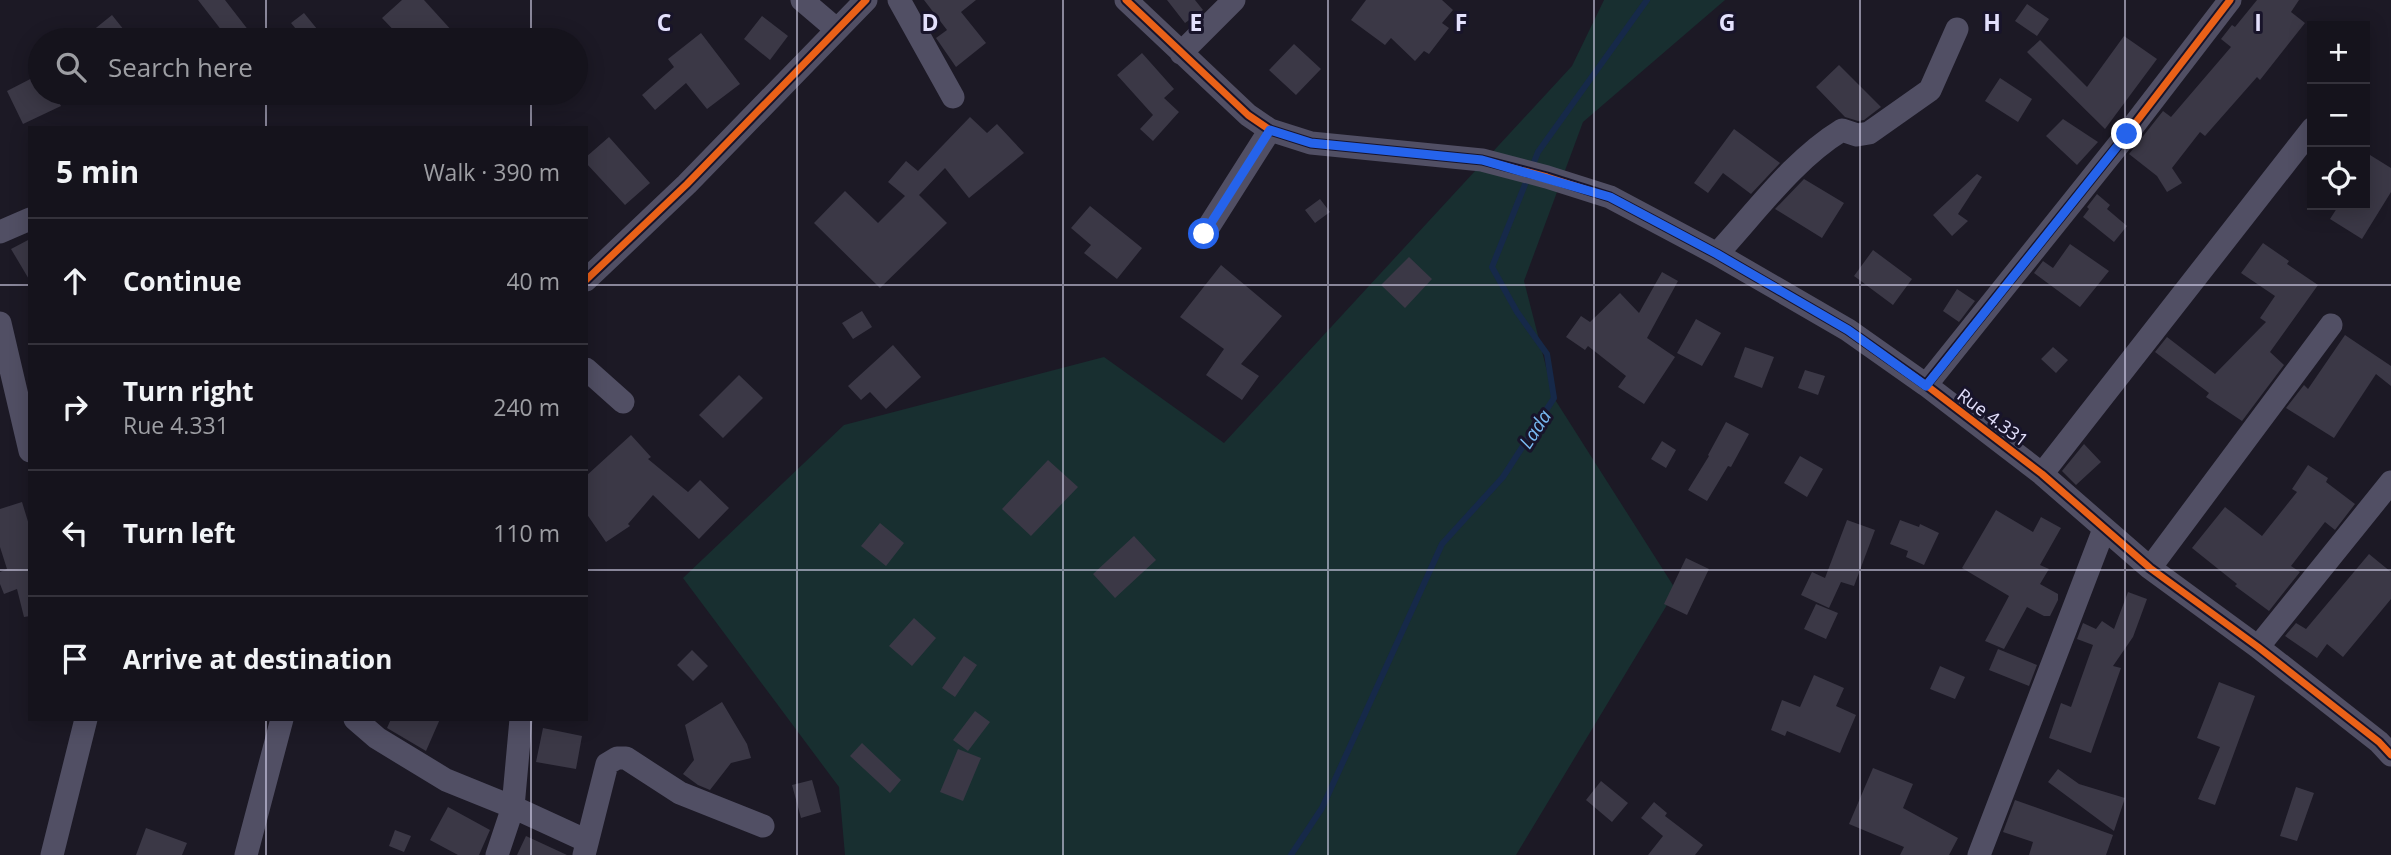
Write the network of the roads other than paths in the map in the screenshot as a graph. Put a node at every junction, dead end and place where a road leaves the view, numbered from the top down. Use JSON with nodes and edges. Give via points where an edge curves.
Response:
{"nodes":[{"id":1,"x":802,"y":0,"type":"edge"},
{"id":2,"x":866,"y":0,"type":"edge"},
{"id":3,"x":899,"y":0,"type":"edge"},
{"id":4,"x":1126,"y":0,"type":"edge"},
{"id":5,"x":1234,"y":0,"type":"edge"},
{"id":6,"x":2230,"y":0,"type":"edge"},
{"id":7,"x":836,"y":29,"type":"junction"},
{"id":8,"x":1957,"y":29,"type":"dead end"},
{"id":9,"x":1181,"y":53,"type":"junction"},
{"id":10,"x":953,"y":97,"type":"dead end"},
{"id":11,"x":1270,"y":130,"type":"junction"},
{"id":12,"x":2307,"y":135,"type":"edge"},
{"id":13,"x":28,"y":220,"type":"edge"},
{"id":14,"x":0,"y":232,"type":"edge"},
{"id":15,"x":1204,"y":234,"type":"dead end"},
{"id":16,"x":1717,"y":254,"type":"junction"},
{"id":17,"x":588,"y":279,"type":"edge"},
{"id":18,"x":2331,"y":326,"type":"dead end"},
{"id":19,"x":1,"y":329,"type":"edge"},
{"id":20,"x":588,"y":371,"type":"edge"},
{"id":21,"x":1926,"y":386,"type":"junction"},
{"id":22,"x":623,"y":402,"type":"dead end"},
{"id":23,"x":28,"y":442,"type":"edge"},
{"id":24,"x":2042,"y":474,"type":"junction"},
{"id":25,"x":2391,"y":482,"type":"edge"},
{"id":26,"x":2105,"y":529,"type":"junction"},
{"id":27,"x":2150,"y":568,"type":"junction"},
{"id":28,"x":2258,"y":647,"type":"junction"},
{"id":29,"x":86,"y":721,"type":"edge"},
{"id":30,"x":281,"y":721,"type":"edge"},
{"id":31,"x":357,"y":721,"type":"edge"},
{"id":32,"x":521,"y":721,"type":"edge"},
{"id":33,"x":2387,"y":743,"type":"edge"},
{"id":34,"x":513,"y":807,"type":"junction"},
{"id":35,"x":764,"y":826,"type":"dead end"},
{"id":36,"x":586,"y":848,"type":"edge"},
{"id":37,"x":52,"y":855,"type":"edge"},
{"id":38,"x":246,"y":855,"type":"edge"},
{"id":39,"x":497,"y":855,"type":"edge"},
{"id":40,"x":1979,"y":855,"type":"edge"}],
"edges":[{"from":1,"to":7,"type":"street"},
{"from":2,"to":7,"type":"street"},
{"from":3,"to":10,"type":"street"},
{"from":4,"to":9,"type":"street","name":"Rue 4.331"},
{"from":5,"to":9,"type":"street"},
{"from":6,"to":21,"type":"street"},
{"from":7,"to":17,"type":"street"},
{"from":8,"to":16,"type":"street","via":[[1930,90],[1869,133],[1842,130],[1822,142]]},
{"from":9,"to":11,"type":"street","name":"Rue 4.331"},
{"from":11,"to":15,"type":"street"},
{"from":11,"to":16,"type":"street","name":"Rue 4.331","via":[[1311,143],[1482,160],[1546,177],[1610,197]]},
{"from":12,"to":24,"type":"street"},
{"from":13,"to":14,"type":"street"},
{"from":16,"to":21,"type":"street","name":"Rue 4.331","via":[[1848,330]]},
{"from":18,"to":27,"type":"street"},
{"from":19,"to":23,"type":"street"},
{"from":20,"to":22,"type":"street"},
{"from":21,"to":24,"type":"street","name":"Rue 4.331"},
{"from":24,"to":26,"type":"street","name":"Rue 4.331"},
{"from":25,"to":28,"type":"street"},
{"from":26,"to":27,"type":"street","name":"Rue 4.331"},
{"from":26,"to":40,"type":"street"},
{"from":27,"to":28,"type":"street","name":"Rue 4.331"},
{"from":28,"to":33,"type":"street","name":"Rue 4.331"},
{"from":29,"to":37,"type":"street"},
{"from":30,"to":38,"type":"street"},
{"from":31,"to":34,"type":"street","via":[[446,780]]},
{"from":32,"to":34,"type":"street"},
{"from":34,"to":36,"type":"street"},
{"from":34,"to":39,"type":"street"},
{"from":35,"to":36,"type":"street","via":[[680,793],[626,758],[617,758],[607,764]]}]}
